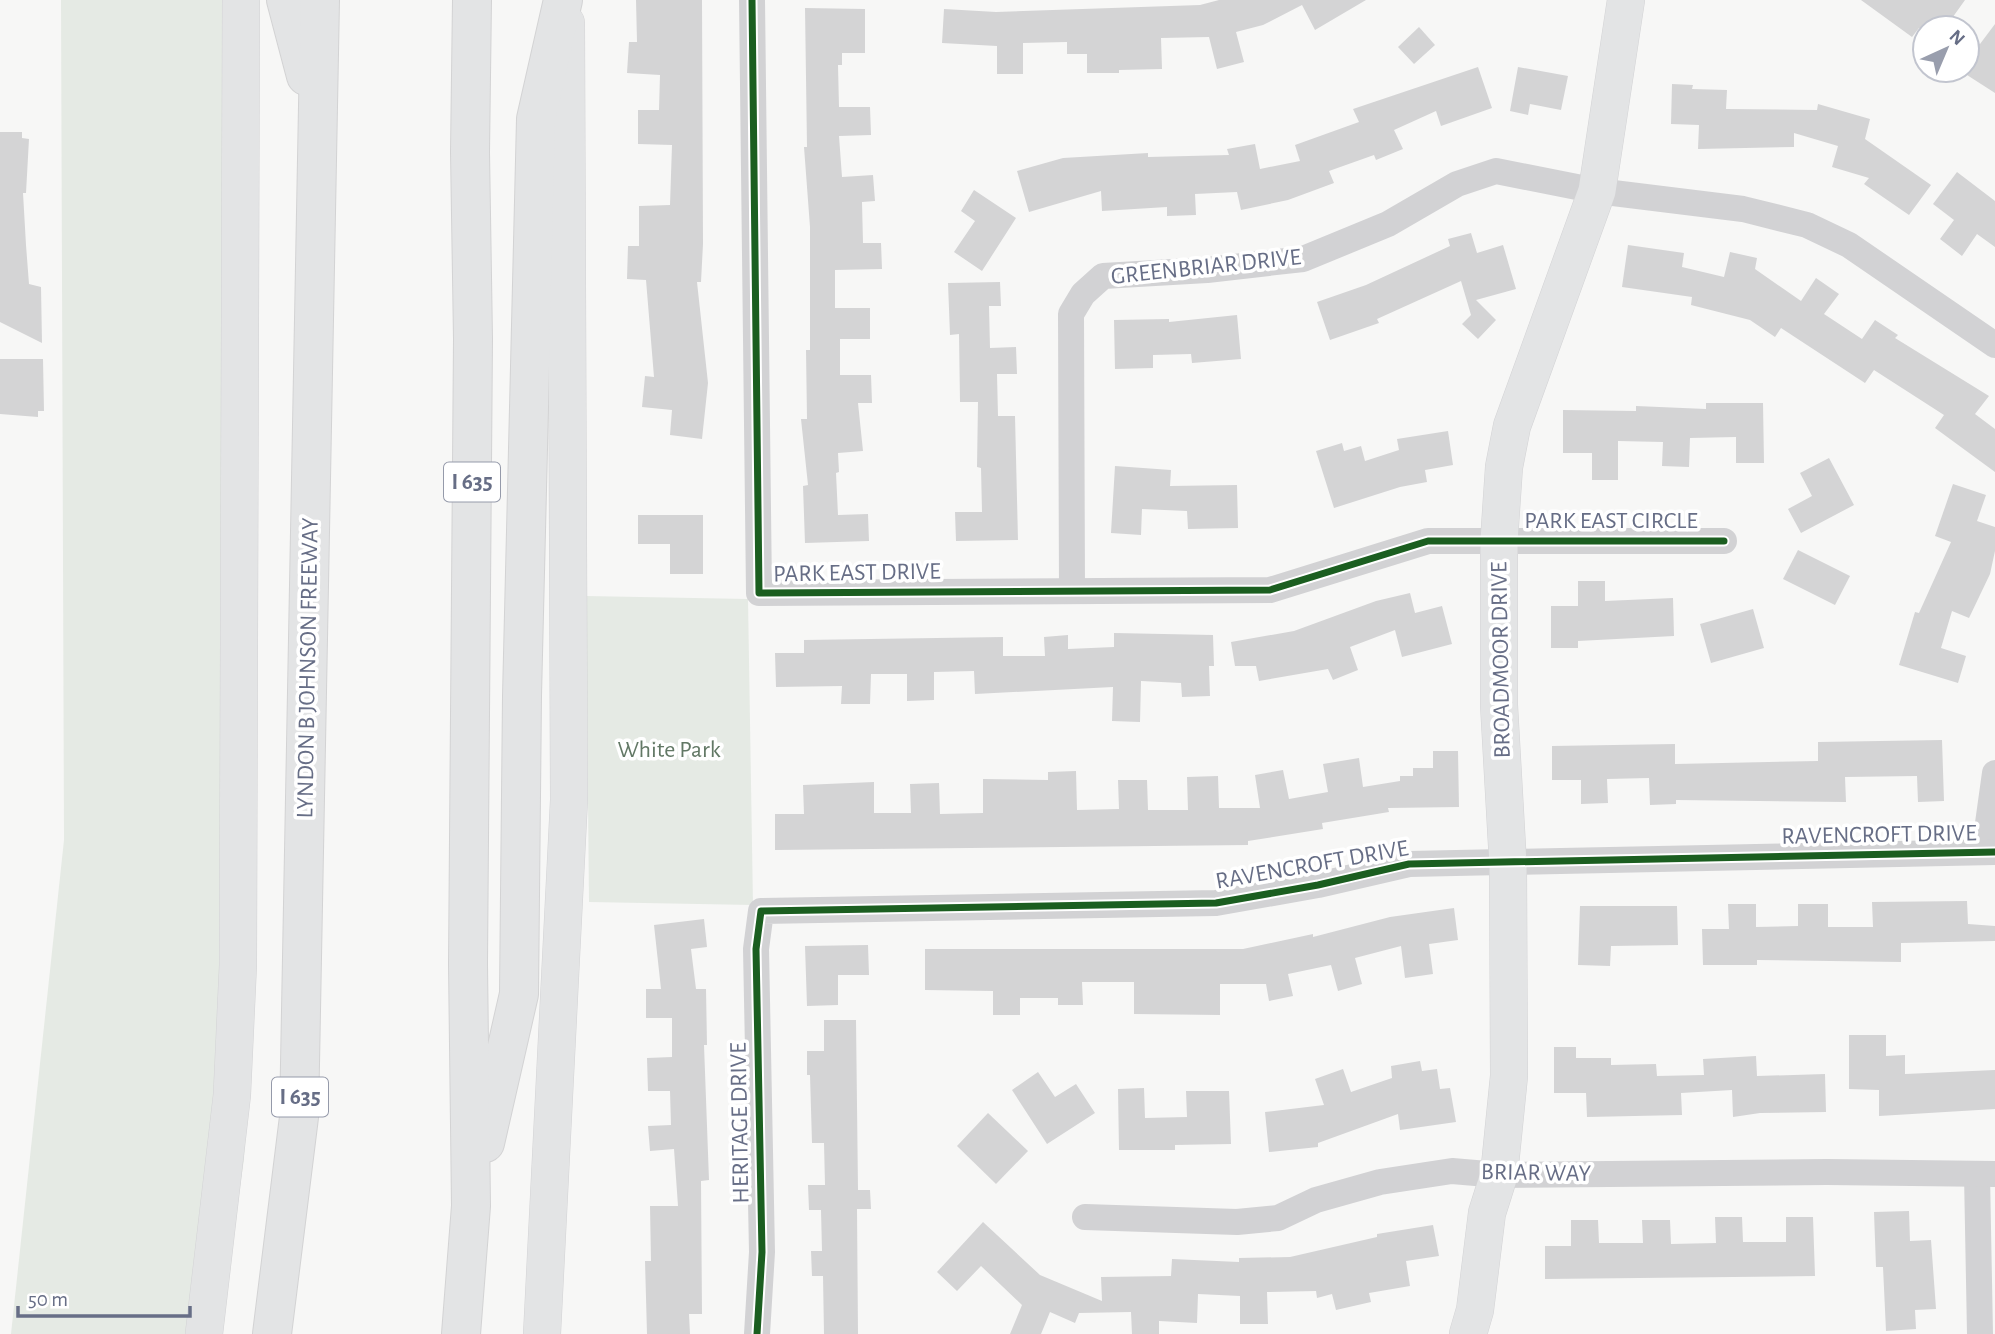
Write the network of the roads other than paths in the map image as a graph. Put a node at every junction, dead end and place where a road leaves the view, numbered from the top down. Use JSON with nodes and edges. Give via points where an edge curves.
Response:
{"nodes":[{"id":1,"x":241,"y":0,"type":"edge"},
{"id":2,"x":286,"y":0,"type":"edge"},
{"id":3,"x":320,"y":0,"type":"edge"},
{"id":4,"x":472,"y":0,"type":"edge"},
{"id":5,"x":564,"y":0,"type":"edge"},
{"id":6,"x":752,"y":0,"type":"edge"},
{"id":7,"x":1626,"y":0,"type":"edge"},
{"id":8,"x":318,"y":123,"type":"junction"},
{"id":9,"x":1597,"y":191,"type":"junction"},
{"id":10,"x":1995,"y":345,"type":"edge"},
{"id":11,"x":1499,"y":541,"type":"junction"},
{"id":12,"x":1724,"y":541,"type":"dead end"},
{"id":13,"x":1072,"y":590,"type":"junction"},
{"id":14,"x":1995,"y":773,"type":"edge"},
{"id":15,"x":1990,"y":852,"type":"edge"},
{"id":16,"x":1508,"y":864,"type":"junction"},
{"id":17,"x":761,"y":911,"type":"joint"},
{"id":18,"x":1986,"y":1174,"type":"edge"},
{"id":19,"x":1499,"y":1175,"type":"junction"},
{"id":20,"x":471,"y":1206,"type":"junction"},
{"id":21,"x":1085,"y":1217,"type":"dead end"},
{"id":22,"x":204,"y":1334,"type":"edge"},
{"id":23,"x":272,"y":1334,"type":"edge"},
{"id":24,"x":461,"y":1334,"type":"edge"},
{"id":25,"x":542,"y":1334,"type":"edge"},
{"id":26,"x":757,"y":1334,"type":"edge"},
{"id":27,"x":1468,"y":1334,"type":"edge"},
{"id":28,"x":1980,"y":1334,"type":"edge"}],
"edges":[{"from":1,"to":22,"type":"main road","via":[[238,965],[232,1095]]},
{"from":2,"to":8,"type":"highway"},
{"from":3,"to":8,"type":"highway","name":"LYNDON B JOHNSON FREEWAY","number":"I 635"},
{"from":4,"to":20,"type":"highway","number":"I 635"},
{"from":5,"to":20,"type":"highway","via":[[536,119],[519,994]]},
{"from":5,"to":25,"type":"main road","via":[[569,800]]},
{"from":6,"to":13,"type":"street","name":"PARK EAST DRIVE","via":[[759,593]]},
{"from":7,"to":9,"type":"main road","name":"BROADMOOR DRIVE"},
{"from":8,"to":23,"type":"highway","name":"LYNDON B JOHNSON FREEWAY","number":"I 635","via":[[299,1117]]},
{"from":9,"to":10,"type":"street","name":"GREENBRIAR DRIVE","via":[[1743,209],[1807,225],[1849,245]]},
{"from":9,"to":11,"type":"main road","name":"BROADMOOR DRIVE","via":[[1512,426]]},
{"from":9,"to":13,"type":"street","name":"GREENBRIAR DRIVE","via":[[1496,171],[1457,184],[1388,224],[1303,259],[1207,271],[1103,276],[1083,293],[1071,314]]},
{"from":11,"to":12,"type":"street","name":"PARK EAST CIRCLE"},
{"from":11,"to":13,"type":"street","name":"PARK EAST DRIVE","via":[[1428,541],[1270,590]]},
{"from":11,"to":16,"type":"main road","name":"BROADMOOR DRIVE","via":[[1499,705]]},
{"from":14,"to":15,"type":"street"},
{"from":15,"to":16,"type":"street","name":"RAVENCROFT DRIVE"},
{"from":16,"to":17,"type":"street","name":"RAVENCROFT DRIVE","via":[[1409,864],[1216,903]]},
{"from":16,"to":19,"type":"main road","name":"BROADMOOR DRIVE","via":[[1509,1076]]},
{"from":17,"to":26,"type":"street","name":"HERITAGE DRIVE","via":[[756,949],[762,1252]]},
{"from":18,"to":19,"type":"street","name":"BRIAR WAY"},
{"from":18,"to":28,"type":"street"},
{"from":19,"to":21,"type":"street","name":"BRIAR WAY","via":[[1452,1171],[1380,1182],[1316,1200],[1278,1218],[1237,1222]]},
{"from":19,"to":27,"type":"main road","name":"BROADMOOR DRIVE","via":[[1487,1213]]},
{"from":20,"to":24,"type":"highway","number":"I 635"}]}
